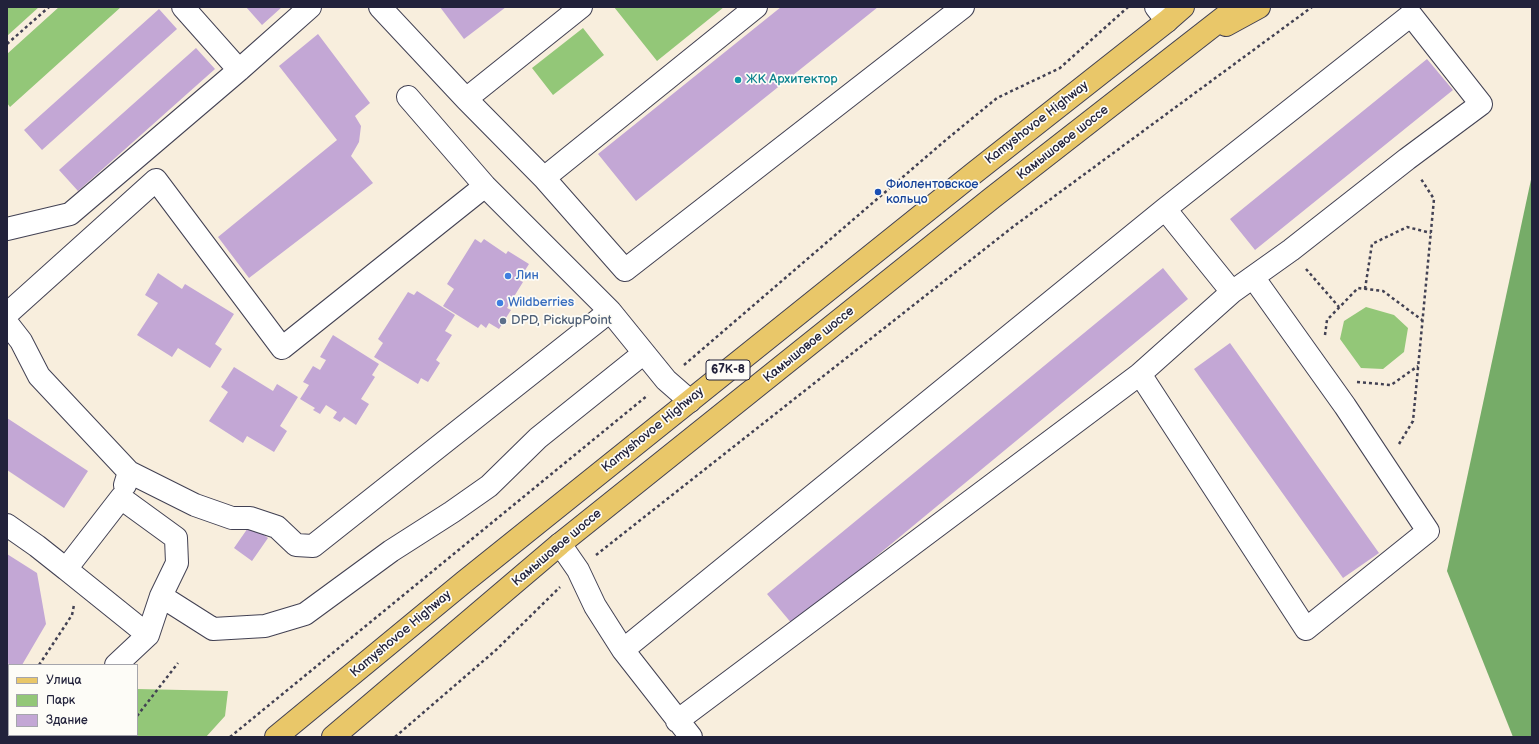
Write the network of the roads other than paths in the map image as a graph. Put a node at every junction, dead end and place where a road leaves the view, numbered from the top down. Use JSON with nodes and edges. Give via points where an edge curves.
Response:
{"nodes":[{"id":1,"x":183,"y":7,"type":"edge"},
{"id":2,"x":310,"y":7,"type":"edge"},
{"id":3,"x":382,"y":7,"type":"edge"},
{"id":4,"x":581,"y":7,"type":"edge"},
{"id":5,"x":756,"y":7,"type":"edge"},
{"id":6,"x":963,"y":7,"type":"edge"},
{"id":7,"x":1183,"y":7,"type":"edge"},
{"id":8,"x":1237,"y":7,"type":"edge"},
{"id":9,"x":1259,"y":7,"type":"edge"},
{"id":10,"x":1162,"y":14,"type":"edge"},
{"id":11,"x":1190,"y":44,"type":"junction"},
{"id":12,"x":239,"y":70,"type":"junction"},
{"id":13,"x":408,"y":97,"type":"dead end"},
{"id":14,"x":466,"y":99,"type":"junction"},
{"id":15,"x":544,"y":178,"type":"junction"},
{"id":16,"x":485,"y":186,"type":"junction"},
{"id":17,"x":1165,"y":209,"type":"junction"},
{"id":18,"x":7,"y":229,"type":"edge"},
{"id":19,"x":1253,"y":277,"type":"junction"},
{"id":20,"x":1232,"y":292,"type":"junction"},
{"id":21,"x":610,"y":311,"type":"junction"},
{"id":22,"x":7,"y":314,"type":"edge"},
{"id":23,"x":7,"y":323,"type":"edge"},
{"id":24,"x":644,"y":353,"type":"junction"},
{"id":25,"x":1140,"y":374,"type":"junction"},
{"id":26,"x":690,"y":401,"type":"junction"},
{"id":27,"x":128,"y":472,"type":"junction"},
{"id":28,"x":121,"y":498,"type":"junction"},
{"id":29,"x":7,"y":525,"type":"edge"},
{"id":30,"x":560,"y":544,"type":"junction"},
{"id":31,"x":66,"y":569,"type":"junction"},
{"id":32,"x":161,"y":596,"type":"junction"},
{"id":33,"x":148,"y":635,"type":"junction"},
{"id":34,"x":623,"y":650,"type":"junction"},
{"id":35,"x":117,"y":664,"type":"edge"},
{"id":36,"x":677,"y":721,"type":"junction"},
{"id":37,"x":276,"y":737,"type":"edge"},
{"id":38,"x":333,"y":737,"type":"edge"},
{"id":39,"x":691,"y":737,"type":"edge"}],
"edges":[{"from":1,"to":12,"type":"lane"},
{"from":2,"to":12,"type":"lane"},
{"from":3,"to":14,"type":"lane"},
{"from":4,"to":14,"type":"lane"},
{"from":5,"to":15,"type":"lane"},
{"from":6,"to":15,"type":"lane","via":[[625,270]]},
{"from":7,"to":10,"type":"main road","name":"Kamyshovoe Highway","number":"67К-8"},
{"from":8,"to":11,"type":"main road","name":"Камышовое шоссе","number":"67К-8"},
{"from":9,"to":11,"type":"main road"},
{"from":10,"to":26,"type":"main road","name":"Kamyshovoe Highway","number":"67К-8","via":[[974,173]]},
{"from":11,"to":30,"type":"main road","name":"Камышовое шоссе","number":"67К-8","via":[[992,198]]},
{"from":12,"to":18,"type":"lane","via":[[70,214]]},
{"from":13,"to":16,"type":"lane"},
{"from":14,"to":15,"type":"lane"},
{"from":16,"to":21,"type":"lane"},
{"from":16,"to":22,"type":"lane","via":[[282,348],[156,180]]},
{"from":17,"to":19,"type":"lane","via":[[1411,15],[1481,104]]},
{"from":17,"to":20,"type":"lane"},
{"from":17,"to":34,"type":"lane"},
{"from":19,"to":20,"type":"lane"},
{"from":19,"to":25,"type":"lane","via":[[1345,406],[1428,531],[1306,629]]},
{"from":20,"to":25,"type":"lane"},
{"from":21,"to":24,"type":"lane"},
{"from":21,"to":27,"type":"lane","via":[[313,546],[296,545],[277,527],[250,518],[232,518],[195,505]]},
{"from":23,"to":27,"type":"lane","via":[[21,341],[39,376]]},
{"from":24,"to":26,"type":"lane","via":[[666,380]]},
{"from":24,"to":32,"type":"lane","via":[[538,438],[489,486],[391,551],[304,614],[265,626],[212,629]]},
{"from":25,"to":36,"type":"lane"},
{"from":26,"to":37,"type":"main road","name":"Kamyshovoe Highway","number":"67К-8"},
{"from":27,"to":28,"type":"lane"},
{"from":28,"to":31,"type":"lane"},
{"from":28,"to":32,"type":"lane","via":[[176,538],[177,563]]},
{"from":29,"to":31,"type":"lane"},
{"from":30,"to":34,"type":"lane","via":[[578,570],[595,606]]},
{"from":30,"to":38,"type":"main road","name":"Камышовое шоссе","number":"67К-8"},
{"from":31,"to":33,"type":"lane"},
{"from":32,"to":33,"type":"lane"},
{"from":33,"to":35,"type":"lane"},
{"from":34,"to":36,"type":"lane"},
{"from":36,"to":39,"type":"lane"}]}
